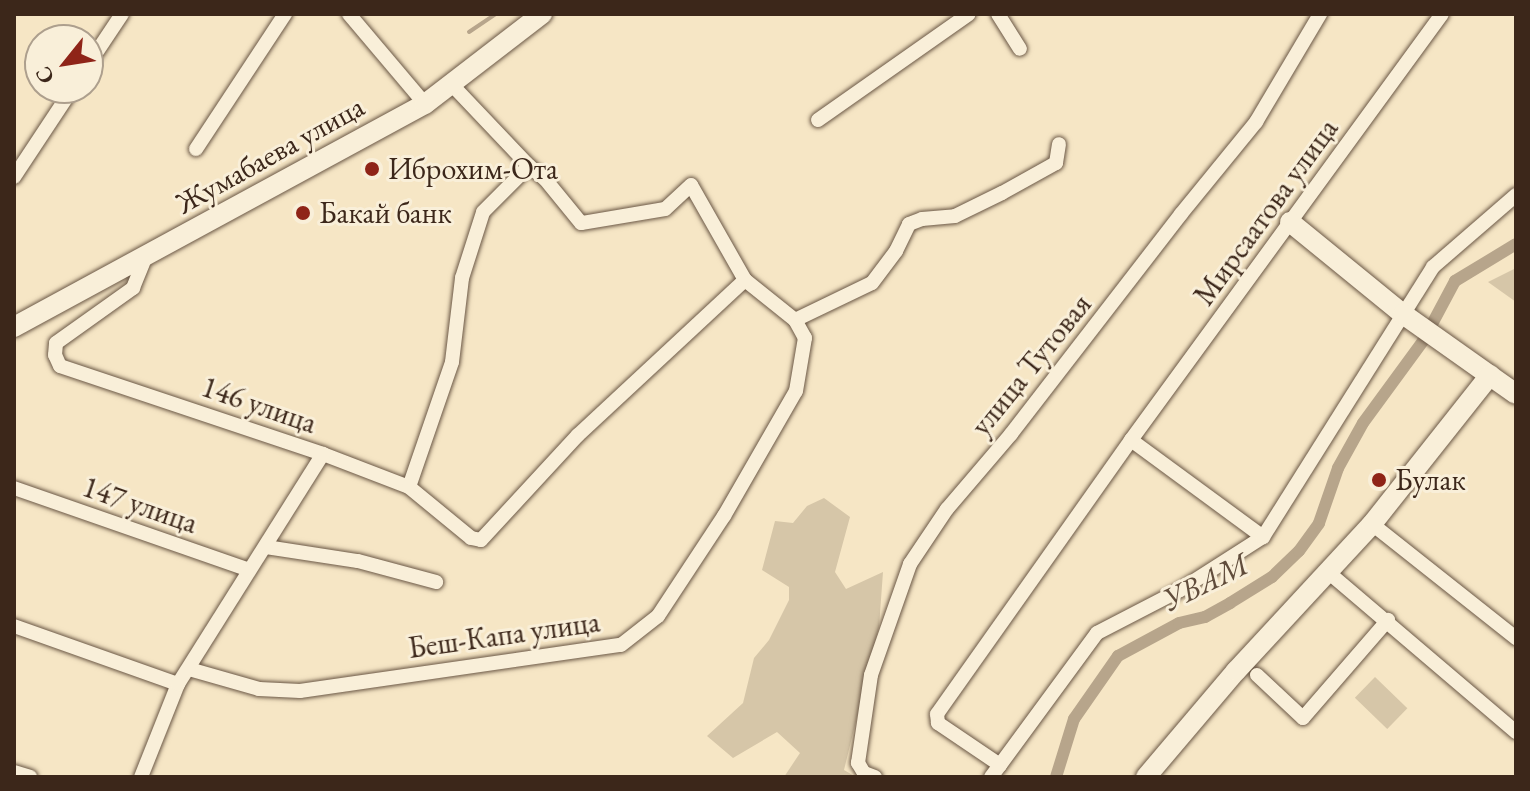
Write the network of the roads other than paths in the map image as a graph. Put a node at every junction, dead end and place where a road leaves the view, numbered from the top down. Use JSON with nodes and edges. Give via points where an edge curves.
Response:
{"nodes":[{"id":1,"x":122,"y":14,"type":"edge"},
{"id":2,"x":285,"y":14,"type":"edge"},
{"id":3,"x":349,"y":14,"type":"edge"},
{"id":4,"x":542,"y":14,"type":"edge"},
{"id":5,"x":969,"y":14,"type":"edge"},
{"id":6,"x":998,"y":14,"type":"edge"},
{"id":7,"x":1320,"y":14,"type":"edge"},
{"id":8,"x":1442,"y":14,"type":"edge"},
{"id":9,"x":104,"y":41,"type":"edge"},
{"id":10,"x":1020,"y":49,"type":"dead end"},
{"id":11,"x":452,"y":85,"type":"junction"},
{"id":12,"x":418,"y":97,"type":"junction"},
{"id":13,"x":62,"y":104,"type":"edge"},
{"id":14,"x":818,"y":120,"type":"dead end"},
{"id":15,"x":1059,"y":144,"type":"dead end"},
{"id":16,"x":196,"y":149,"type":"dead end"},
{"id":17,"x":529,"y":166,"type":"junction"},
{"id":18,"x":14,"y":177,"type":"edge"},
{"id":19,"x":1516,"y":195,"type":"edge"},
{"id":20,"x":1290,"y":222,"type":"junction"},
{"id":21,"x":145,"y":258,"type":"junction"},
{"id":22,"x":745,"y":280,"type":"junction"},
{"id":23,"x":1408,"y":317,"type":"junction"},
{"id":24,"x":795,"y":320,"type":"junction"},
{"id":25,"x":14,"y":327,"type":"edge"},
{"id":26,"x":1490,"y":375,"type":"junction"},
{"id":27,"x":1516,"y":394,"type":"edge"},
{"id":28,"x":1131,"y":440,"type":"junction"},
{"id":29,"x":323,"y":454,"type":"junction"},
{"id":30,"x":409,"y":487,"type":"junction"},
{"id":31,"x":14,"y":488,"type":"edge"},
{"id":32,"x":1372,"y":524,"type":"junction"},
{"id":33,"x":1263,"y":537,"type":"junction"},
{"id":34,"x":266,"y":547,"type":"junction"},
{"id":35,"x":249,"y":570,"type":"junction"},
{"id":36,"x":1328,"y":572,"type":"junction"},
{"id":37,"x":436,"y":582,"type":"dead end"},
{"id":38,"x":1388,"y":620,"type":"junction"},
{"id":39,"x":14,"y":626,"type":"edge"},
{"id":40,"x":1516,"y":638,"type":"edge"},
{"id":41,"x":189,"y":669,"type":"junction"},
{"id":42,"x":1257,"y":675,"type":"dead end"},
{"id":43,"x":178,"y":684,"type":"junction"},
{"id":44,"x":1516,"y":732,"type":"edge"},
{"id":45,"x":996,"y":771,"type":"edge"},
{"id":46,"x":14,"y":772,"type":"edge"},
{"id":47,"x":30,"y":777,"type":"edge"},
{"id":48,"x":141,"y":777,"type":"edge"},
{"id":49,"x":875,"y":777,"type":"edge"},
{"id":50,"x":1146,"y":777,"type":"edge"}],
"edges":[{"from":1,"to":9,"type":"street"},
{"from":2,"to":16,"type":"street"},
{"from":3,"to":12,"type":"street"},
{"from":4,"to":11,"type":"street","name":"Жумабаева улица"},
{"from":5,"to":14,"type":"street"},
{"from":6,"to":10,"type":"street"},
{"from":7,"to":49,"type":"street","name":"улица Тутовая","via":[[1256,122],[947,509],[910,564],[871,675],[858,763]]},
{"from":8,"to":20,"type":"street","name":"Мирсаатова улица"},
{"from":11,"to":12,"type":"street","name":"Жумабаева улица"},
{"from":11,"to":17,"type":"street"},
{"from":12,"to":21,"type":"street","name":"Жумабаева улица"},
{"from":13,"to":18,"type":"street"},
{"from":15,"to":24,"type":"street","via":[[1056,163],[1002,193],[955,216],[909,224],[872,283]]},
{"from":17,"to":22,"type":"street","via":[[581,223],[665,209],[691,185]]},
{"from":17,"to":30,"type":"street","via":[[483,212],[462,278],[452,362]]},
{"from":19,"to":23,"type":"street","via":[[1433,267]]},
{"from":20,"to":23,"type":"street"},
{"from":20,"to":28,"type":"street","name":"Мирсаатова улица"},
{"from":21,"to":25,"type":"street","name":"Жумабаева улица"},
{"from":21,"to":29,"type":"street","name":"146 улица","via":[[133,288],[56,343],[60,366]]},
{"from":22,"to":24,"type":"street"},
{"from":22,"to":30,"type":"street","via":[[578,435],[481,540],[471,538]]},
{"from":23,"to":26,"type":"street"},
{"from":23,"to":33,"type":"street"},
{"from":24,"to":41,"type":"street","name":"Беш-Капа улица","via":[[805,338],[796,391],[658,616],[621,645],[300,691],[259,689]]},
{"from":26,"to":27,"type":"street"},
{"from":26,"to":32,"type":"street"},
{"from":28,"to":33,"type":"street"},
{"from":28,"to":45,"type":"street","name":"Мирсаатова улица","via":[[937,714],[938,723]]},
{"from":29,"to":30,"type":"street"},
{"from":29,"to":34,"type":"street","name":"146 улица"},
{"from":31,"to":35,"type":"street","name":"147 улица"},
{"from":32,"to":36,"type":"street"},
{"from":32,"to":40,"type":"street"},
{"from":33,"to":45,"type":"street","via":[[1180,590],[1097,633]]},
{"from":34,"to":35,"type":"street","name":"146 улица"},
{"from":34,"to":37,"type":"street","via":[[358,561]]},
{"from":35,"to":41,"type":"street","name":"146 улица"},
{"from":36,"to":38,"type":"street"},
{"from":36,"to":50,"type":"street"},
{"from":38,"to":42,"type":"street","via":[[1303,718]]},
{"from":38,"to":44,"type":"street"},
{"from":39,"to":43,"type":"street"},
{"from":41,"to":43,"type":"street","name":"146 улица"},
{"from":43,"to":48,"type":"street","name":"146 улица"},
{"from":46,"to":47,"type":"street"}]}
